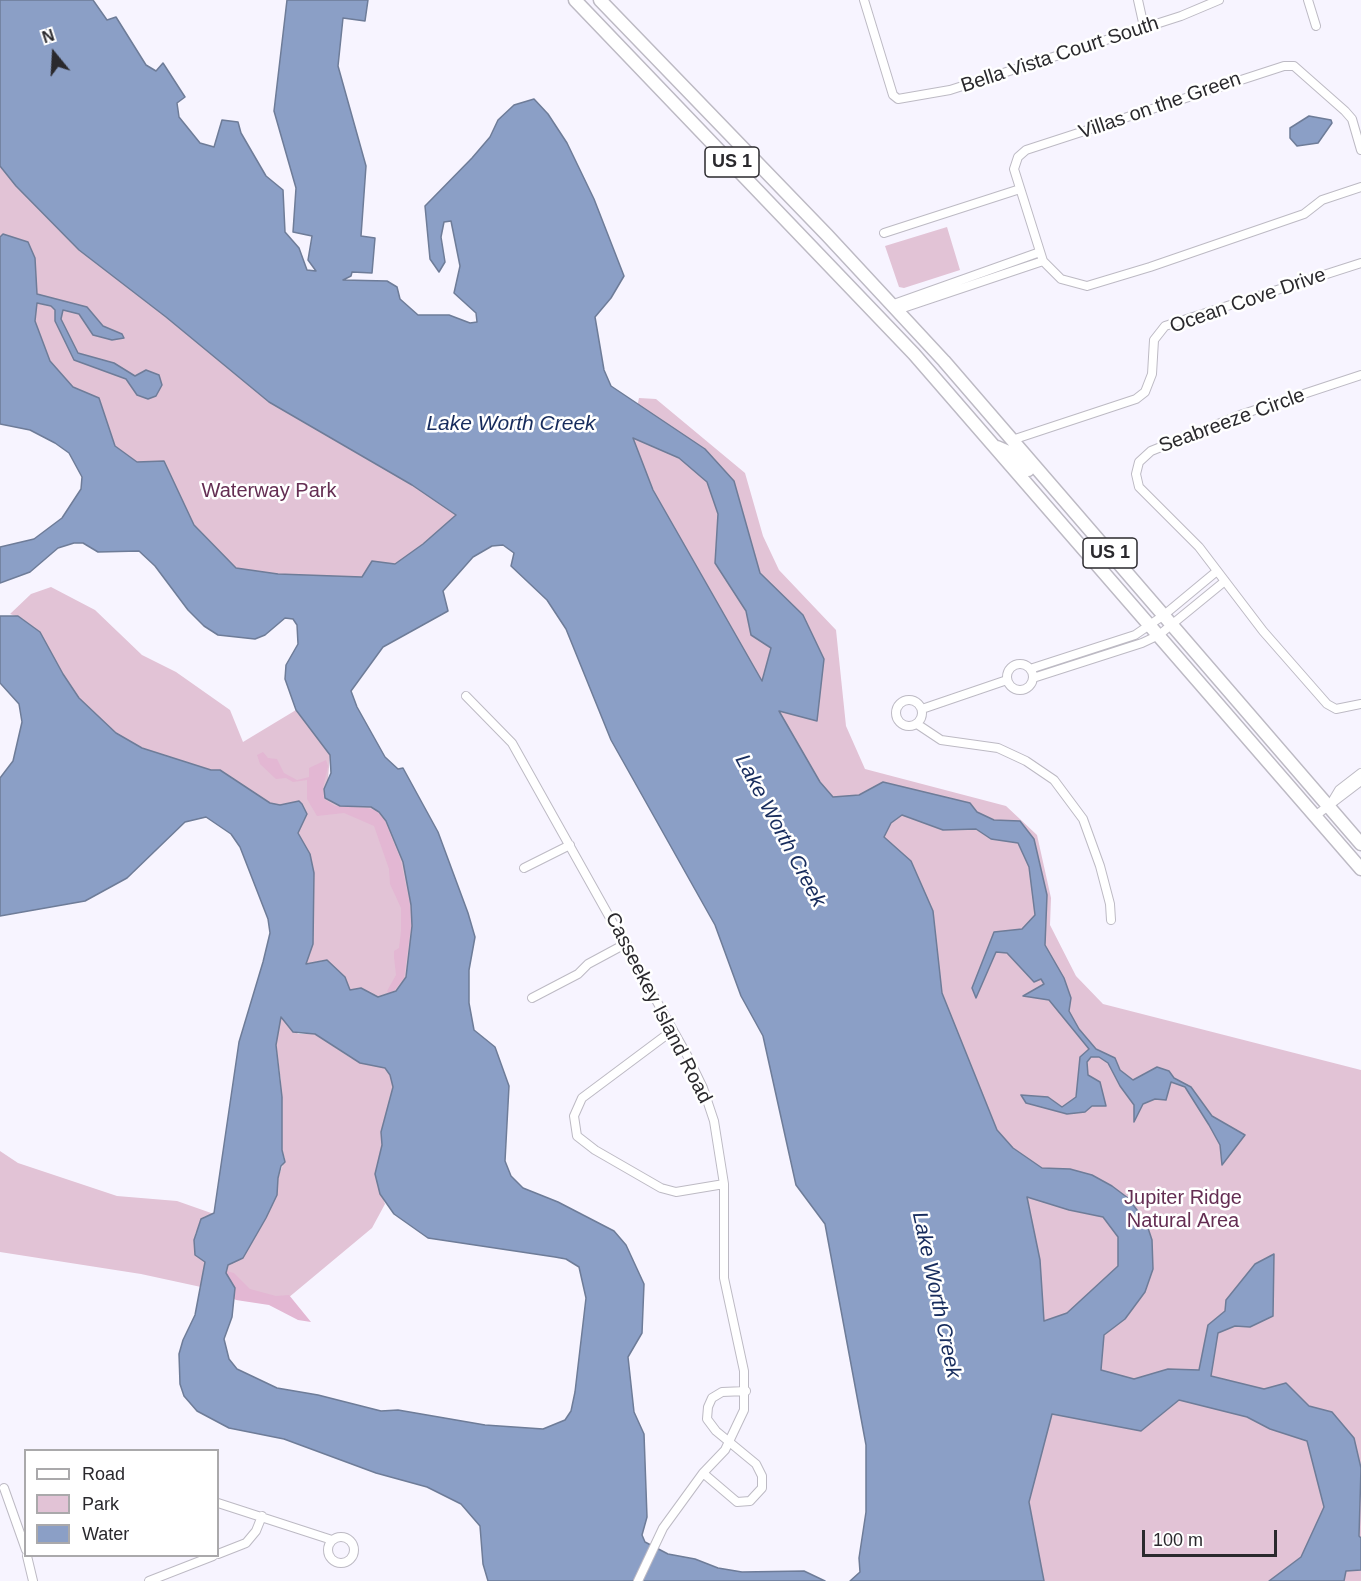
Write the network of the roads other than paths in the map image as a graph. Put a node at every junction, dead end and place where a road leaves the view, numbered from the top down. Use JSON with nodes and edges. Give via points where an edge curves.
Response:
{"nodes":[{"id":1,"x":600,"y":0,"type":"edge"},
{"id":2,"x":864,"y":0,"type":"edge"},
{"id":3,"x":1138,"y":0,"type":"edge"},
{"id":4,"x":1219,"y":0,"type":"edge"},
{"id":5,"x":1308,"y":0,"type":"edge"},
{"id":6,"x":579,"y":4,"type":"edge"},
{"id":7,"x":1316,"y":26,"type":"dead end"},
{"id":8,"x":1144,"y":27,"type":"junction"},
{"id":9,"x":690,"y":93,"type":"junction"},
{"id":10,"x":684,"y":112,"type":"junction"},
{"id":11,"x":1361,"y":150,"type":"edge"},
{"id":12,"x":750,"y":157,"type":"junction"},
{"id":13,"x":1361,"y":187,"type":"edge"},
{"id":14,"x":1020,"y":189,"type":"junction"},
{"id":15,"x":884,"y":233,"type":"dead end"},
{"id":16,"x":1040,"y":252,"type":"junction"},
{"id":17,"x":1043,"y":261,"type":"junction"},
{"id":18,"x":1361,"y":263,"type":"edge"},
{"id":19,"x":832,"y":267,"type":"junction"},
{"id":20,"x":894,"y":308,"type":"junction"},
{"id":21,"x":944,"y":362,"type":"junction"},
{"id":22,"x":1361,"y":375,"type":"edge"},
{"id":23,"x":1012,"y":440,"type":"junction"},
{"id":24,"x":993,"y":446,"type":"junction"},
{"id":25,"x":1103,"y":545,"type":"junction"},
{"id":26,"x":1217,"y":571,"type":"junction"},
{"id":27,"x":1225,"y":581,"type":"junction"},
{"id":28,"x":1197,"y":588,"type":"junction"},
{"id":29,"x":1206,"y":597,"type":"junction"},
{"id":30,"x":1168,"y":620,"type":"junction"},
{"id":31,"x":1150,"y":625,"type":"junction"},
{"id":32,"x":1159,"y":635,"type":"junction"},
{"id":33,"x":1030,"y":669,"type":"junction"},
{"id":34,"x":1034,"y":678,"type":"junction"},
{"id":35,"x":1007,"y":680,"type":"junction"},
{"id":36,"x":466,"y":696,"type":"dead end"},
{"id":37,"x":1361,"y":704,"type":"edge"},
{"id":38,"x":922,"y":709,"type":"junction"},
{"id":39,"x":917,"y":724,"type":"junction"},
{"id":40,"x":1361,"y":773,"type":"edge"},
{"id":41,"x":1358,"y":785,"type":"edge"},
{"id":42,"x":1329,"y":807,"type":"junction"},
{"id":43,"x":1315,"y":816,"type":"junction"},
{"id":44,"x":1361,"y":843,"type":"edge"},
{"id":45,"x":570,"y":845,"type":"junction"},
{"id":46,"x":524,"y":868,"type":"dead end"},
{"id":47,"x":1361,"y":870,"type":"edge"},
{"id":48,"x":1110,"y":920,"type":"dead end"},
{"id":49,"x":627,"y":943,"type":"junction"},
{"id":50,"x":532,"y":998,"type":"dead end"},
{"id":51,"x":673,"y":1030,"type":"junction"},
{"id":52,"x":724,"y":1184,"type":"junction"},
{"id":53,"x":746,"y":1391,"type":"junction"},
{"id":54,"x":729,"y":1440,"type":"junction"},
{"id":55,"x":703,"y":1473,"type":"junction"},
{"id":56,"x":4,"y":1488,"type":"dead end"},
{"id":57,"x":219,"y":1503,"type":"edge"},
{"id":58,"x":262,"y":1516,"type":"junction"},
{"id":59,"x":332,"y":1540,"type":"dead end"},
{"id":60,"x":24,"y":1545,"type":"edge"},
{"id":61,"x":219,"y":1553,"type":"edge"},
{"id":62,"x":27,"y":1557,"type":"edge"},
{"id":63,"x":210,"y":1557,"type":"edge"},
{"id":64,"x":33,"y":1581,"type":"edge"},
{"id":65,"x":149,"y":1581,"type":"edge"},
{"id":66,"x":638,"y":1581,"type":"edge"}],
"edges":[{"from":1,"to":9,"type":"main road","number":"US 1"},
{"from":2,"to":8,"type":"street","name":"Bella Vista Court South","via":[[893,95],[898,99],[950,90]]},
{"from":3,"to":8,"type":"street"},
{"from":4,"to":8,"type":"street","name":"Bella Vista Court South"},
{"from":5,"to":7,"type":"street"},
{"from":6,"to":9,"type":"main road","via":[[610,27],[675,93]]},
{"from":6,"to":10,"type":"main road","number":"US 1"},
{"from":9,"to":12,"type":"main road","number":"US 1"},
{"from":10,"to":12,"type":"main road","via":[[701,115],[731,147]]},
{"from":10,"to":19,"type":"main road","number":"US 1"},
{"from":11,"to":14,"type":"street","name":"Villas on the Green","via":[[1352,119],[1345,111],[1294,66],[1284,66],[1026,150],[1018,157],[1014,170]]},
{"from":12,"to":20,"type":"main road","number":"US 1"},
{"from":13,"to":17,"type":"street","via":[[1322,200],[1304,214],[1087,286],[1061,279]]},
{"from":14,"to":15,"type":"street"},
{"from":14,"to":16,"type":"street","name":"Villas on the Green"},
{"from":16,"to":17,"type":"street","name":"Villas on the Green"},
{"from":16,"to":20,"type":"street"},
{"from":17,"to":20,"type":"street"},
{"from":18,"to":23,"type":"street","name":"Ocean Cove Drive","via":[[1165,326],[1154,340],[1152,374],[1145,392],[1136,399]]},
{"from":19,"to":21,"type":"main road","via":[[849,276],[931,362]]},
{"from":19,"to":24,"type":"main road","number":"US 1"},
{"from":20,"to":21,"type":"main road","number":"US 1"},
{"from":21,"to":23,"type":"main road","number":"US 1"},
{"from":22,"to":26,"type":"street","name":"Seabreeze Circle","via":[[1243,414],[1151,451],[1138,462],[1139,487],[1199,547]]},
{"from":23,"to":25,"type":"main road","number":"US 1"},
{"from":24,"to":25,"type":"main road","via":[[1013,454],[1071,518]]},
{"from":24,"to":31,"type":"main road","number":"US 1"},
{"from":25,"to":30,"type":"main road","number":"US 1"},
{"from":26,"to":27,"type":"street","name":"Seabreeze Circle"},
{"from":26,"to":28,"type":"street"},
{"from":27,"to":29,"type":"street"},
{"from":27,"to":37,"type":"street","name":"Seabreeze Circle","via":[[1327,704],[1336,709]]},
{"from":28,"to":29,"type":"street"},
{"from":28,"to":30,"type":"street"},
{"from":29,"to":30,"type":"street"},
{"from":30,"to":31,"type":"street"},
{"from":30,"to":32,"type":"street"},
{"from":30,"to":42,"type":"main road","number":"US 1"},
{"from":31,"to":32,"type":"main road","number":"US 1"},
{"from":31,"to":33,"type":"street","via":[[1135,634]]},
{"from":32,"to":34,"type":"street"},
{"from":32,"to":43,"type":"main road","number":"US 1"},
{"from":33,"to":34,"type":"street"},
{"from":33,"to":35,"type":"street","via":[[1022,664],[1012,666]]},
{"from":34,"to":35,"type":"street","via":[[1030,687],[1022,690],[1014,689]]},
{"from":35,"to":38,"type":"street"},
{"from":36,"to":45,"type":"street","name":"Casseekey Island Road","via":[[512,743]]},
{"from":38,"to":39,"type":"street"},
{"from":38,"to":39,"type":"street","via":[[911,700],[901,702],[897,708],[900,723]]},
{"from":39,"to":48,"type":"street","via":[[941,740],[998,748],[1054,780],[1083,819],[1100,866]]},
{"from":40,"to":42,"type":"street","via":[[1339,790]]},
{"from":41,"to":42,"type":"street"},
{"from":42,"to":43,"type":"street"},
{"from":42,"to":44,"type":"main road","number":"US 1"},
{"from":43,"to":47,"type":"main road","number":"US 1"},
{"from":45,"to":46,"type":"street"},
{"from":45,"to":49,"type":"street","name":"Casseekey Island Road"},
{"from":49,"to":50,"type":"street"},
{"from":49,"to":51,"type":"street","name":"Casseekey Island Road"},
{"from":51,"to":52,"type":"street","name":"Casseekey Island Road","via":[[703,1088],[714,1120]]},
{"from":51,"to":52,"type":"street","via":[[582,1098],[574,1127],[586,1145],[661,1188],[676,1192]]},
{"from":52,"to":53,"type":"street","name":"Casseekey Island Road","via":[[724,1278]]},
{"from":53,"to":54,"type":"street","name":"Casseekey Island Road","via":[[744,1410]]},
{"from":53,"to":54,"type":"street","via":[[722,1392],[712,1398],[708,1407],[707,1419]]},
{"from":54,"to":55,"type":"street","name":"Casseekey Island Road","via":[[725,1450]]},
{"from":54,"to":55,"type":"street","via":[[756,1464],[762,1476],[762,1488],[757,1495],[750,1501],[737,1502]]},
{"from":55,"to":66,"type":"street","name":"Casseekey Island Road","via":[[663,1528]]},
{"from":56,"to":60,"type":"street"},
{"from":57,"to":58,"type":"street"},
{"from":58,"to":59,"type":"street"},
{"from":58,"to":61,"type":"street","via":[[246,1542]]},
{"from":62,"to":64,"type":"street"},
{"from":63,"to":65,"type":"street"}]}
